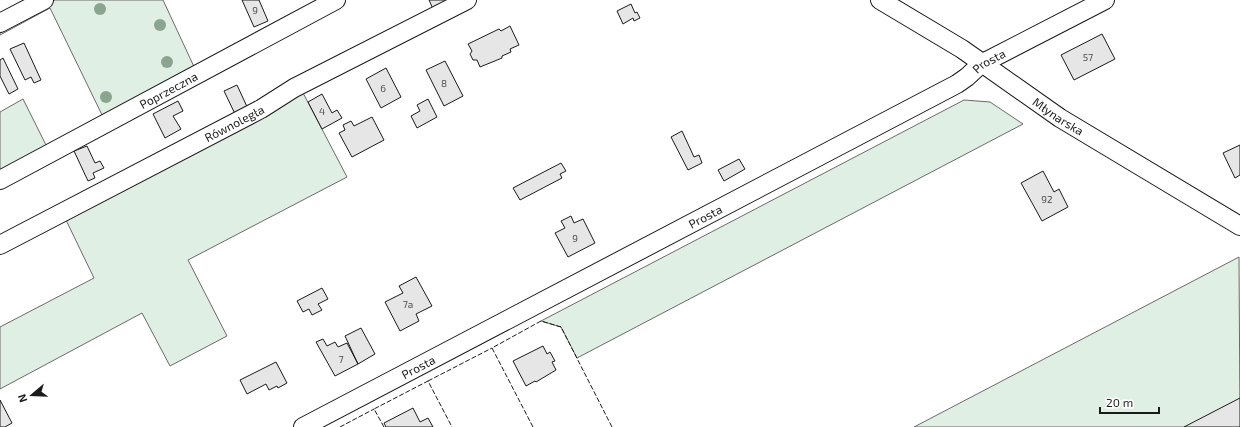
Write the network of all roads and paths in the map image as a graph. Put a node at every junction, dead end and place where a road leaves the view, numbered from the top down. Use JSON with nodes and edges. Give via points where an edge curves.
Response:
{"nodes":[{"id":1,"x":44,"y":0,"type":"edge"},
{"id":2,"x":336,"y":0,"type":"edge"},
{"id":3,"x":467,"y":0,"type":"edge"},
{"id":4,"x":880,"y":0,"type":"edge"},
{"id":5,"x":1105,"y":0,"type":"edge"},
{"id":6,"x":0,"y":24,"type":"edge"},
{"id":7,"x":981,"y":64,"type":"junction"},
{"id":8,"x":0,"y":180,"type":"edge"},
{"id":9,"x":1240,"y":226,"type":"edge"},
{"id":10,"x":0,"y":245,"type":"edge"},
{"id":11,"x":303,"y":427,"type":"edge"}],
"edges":[{"from":1,"to":6,"type":"street"},
{"from":2,"to":8,"type":"street","name":"Poprzeczna"},
{"from":3,"to":10,"type":"street","name":"Równoległa","via":[[294,88],[261,109]]},
{"from":4,"to":7,"type":"street","name":"Młynarska","via":[[962,49]]},
{"from":5,"to":7,"type":"street","name":"Prosta"},
{"from":7,"to":9,"type":"street","name":"Młynarska","via":[[1060,118]]},
{"from":7,"to":11,"type":"street","name":"Prosta","via":[[957,84]]}]}
